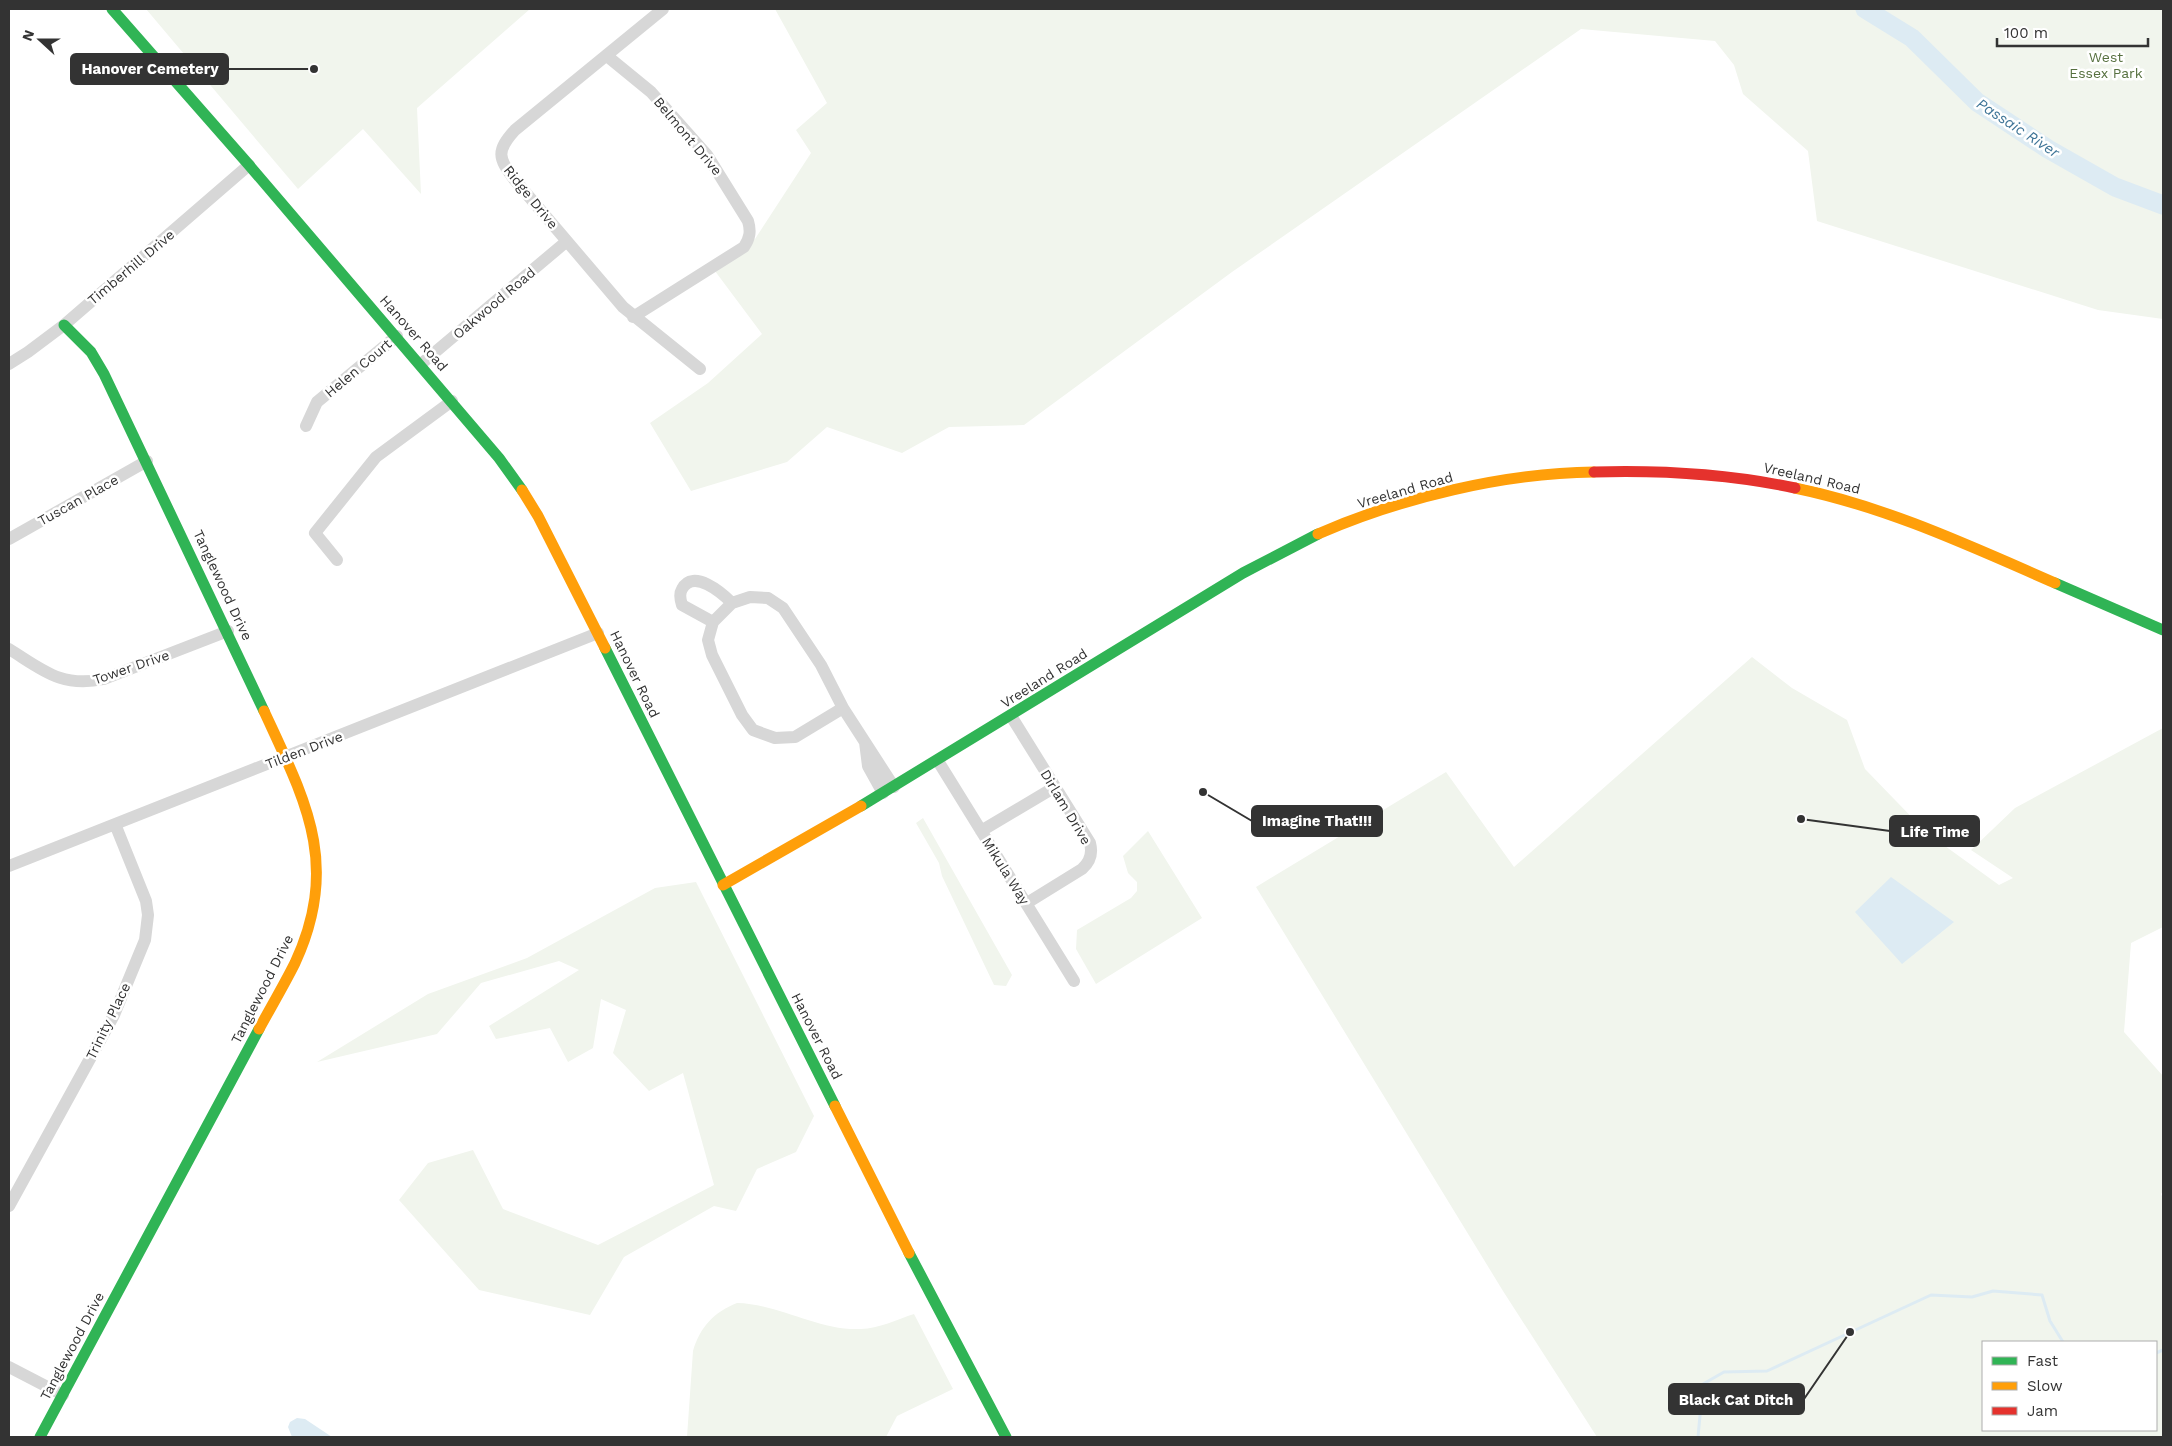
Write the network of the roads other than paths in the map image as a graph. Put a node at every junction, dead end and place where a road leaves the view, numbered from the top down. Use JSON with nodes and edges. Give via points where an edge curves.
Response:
{"nodes":[{"id":1,"x":112,"y":9,"type":"edge"},
{"id":2,"x":663,"y":9,"type":"edge"},
{"id":3,"x":607,"y":56,"type":"junction"},
{"id":4,"x":249,"y":164,"type":"junction"},
{"id":5,"x":567,"y":241,"type":"junction"},
{"id":6,"x":633,"y":316,"type":"junction"},
{"id":7,"x":64,"y":325,"type":"junction"},
{"id":8,"x":397,"y":336,"type":"junction"},
{"id":9,"x":9,"y":364,"type":"edge"},
{"id":10,"x":421,"y":364,"type":"junction"},
{"id":11,"x":700,"y":369,"type":"dead end"},
{"id":12,"x":452,"y":401,"type":"junction"},
{"id":13,"x":306,"y":426,"type":"dead end"},
{"id":14,"x":147,"y":461,"type":"junction"},
{"id":15,"x":9,"y":539,"type":"edge"},
{"id":16,"x":337,"y":560,"type":"dead end"},
{"id":17,"x":732,"y":603,"type":"junction"},
{"id":18,"x":713,"y":622,"type":"junction"},
{"id":19,"x":2163,"y":630,"type":"edge"},
{"id":20,"x":228,"y":631,"type":"junction"},
{"id":21,"x":598,"y":633,"type":"junction"},
{"id":22,"x":9,"y":649,"type":"edge"},
{"id":23,"x":843,"y":708,"type":"junction"},
{"id":24,"x":1010,"y":716,"type":"junction"},
{"id":25,"x":865,"y":742,"type":"junction"},
{"id":26,"x":284,"y":758,"type":"junction"},
{"id":27,"x":938,"y":761,"type":"junction"},
{"id":28,"x":894,"y":787,"type":"junction"},
{"id":29,"x":1055,"y":787,"type":"junction"},
{"id":30,"x":883,"y":794,"type":"junction"},
{"id":31,"x":115,"y":824,"type":"junction"},
{"id":32,"x":981,"y":831,"type":"junction"},
{"id":33,"x":9,"y":866,"type":"edge"},
{"id":34,"x":723,"y":885,"type":"junction"},
{"id":35,"x":1027,"y":903,"type":"junction"},
{"id":36,"x":1074,"y":981,"type":"dead end"},
{"id":37,"x":9,"y":1206,"type":"edge"},
{"id":38,"x":9,"y":1367,"type":"edge"},
{"id":39,"x":64,"y":1395,"type":"junction"},
{"id":40,"x":40,"y":1437,"type":"edge"},
{"id":41,"x":1006,"y":1437,"type":"edge"}],
"edges":[{"from":1,"to":4,"type":"street","name":"Hanover Road"},
{"from":2,"to":3,"type":"street","name":"Ridge Drive"},
{"from":3,"to":5,"type":"street","name":"Ridge Drive","via":[[515,130],[502,147],[504,166]]},
{"from":3,"to":6,"type":"street","name":"Belmont Drive","via":[[651,92],[707,155],[750,228],[744,246]]},
{"from":4,"to":7,"type":"street","name":"Timberhill Drive"},
{"from":4,"to":8,"type":"street","name":"Hanover Road"},
{"from":5,"to":6,"type":"street","name":"Ridge Drive"},
{"from":5,"to":10,"type":"street","name":"Oakwood Road"},
{"from":6,"to":11,"type":"street","name":"Ridge Drive"},
{"from":7,"to":9,"type":"street","name":"Timberhill Drive"},
{"from":7,"to":14,"type":"street","name":"Tanglewood Drive","via":[[91,352]]},
{"from":8,"to":10,"type":"street","name":"Hanover Road"},
{"from":8,"to":13,"type":"street","name":"Helen Court","via":[[317,402]]},
{"from":10,"to":12,"type":"street","name":"Hanover Road"},
{"from":12,"to":16,"type":"street","via":[[376,457],[316,533]]},
{"from":12,"to":21,"type":"street","name":"Hanover Road","via":[[518,484]]},
{"from":14,"to":15,"type":"street","name":"Tuscan Place"},
{"from":14,"to":20,"type":"street","name":"Tanglewood Drive"},
{"from":17,"to":18,"type":"street"},
{"from":17,"to":18,"type":"street","via":[[717,589],[700,582],[692,581],[684,586],[680,595],[682,604]]},
{"from":17,"to":23,"type":"street","via":[[758,596],[768,598],[783,608],[821,665]]},
{"from":18,"to":23,"type":"street","via":[[708,640],[712,655],[742,716],[754,730],[775,738],[795,736]]},
{"from":19,"to":24,"type":"street","name":"Vreeland Road","via":[[1922,525],[1843,499],[1796,487],[1707,474],[1568,472],[1486,483],[1439,494],[1392,507],[1313,536],[1243,573]]},
{"from":20,"to":22,"type":"street","name":"Tower Drive","via":[[104,679],[88,682],[74,683],[50,675]]},
{"from":20,"to":26,"type":"street","name":"Tanglewood Drive"},
{"from":21,"to":26,"type":"street","name":"Tilden Drive"},
{"from":21,"to":34,"type":"street","name":"Hanover Road"},
{"from":23,"to":25,"type":"street"},
{"from":24,"to":27,"type":"street","name":"Vreeland Road"},
{"from":24,"to":29,"type":"street","name":"Dirlam Drive"},
{"from":25,"to":28,"type":"street"},
{"from":25,"to":30,"type":"street","via":[[868,766]]},
{"from":26,"to":31,"type":"street","name":"Tilden Drive"},
{"from":26,"to":39,"type":"street","name":"Tanglewood Drive","via":[[308,812],[316,858],[317,881],[305,936],[295,962]]},
{"from":27,"to":28,"type":"street","name":"Vreeland Road"},
{"from":27,"to":32,"type":"street","name":"Mikula Way"},
{"from":28,"to":30,"type":"street","name":"Vreeland Road"},
{"from":29,"to":32,"type":"street"},
{"from":29,"to":35,"type":"street","name":"Dirlam Drive","via":[[1090,843],[1091,858],[1082,869]]},
{"from":30,"to":34,"type":"street","name":"Vreeland Road"},
{"from":31,"to":33,"type":"street","name":"Tilden Drive"},
{"from":31,"to":37,"type":"street","name":"Trinity Place","via":[[146,901],[145,940],[114,1015]]},
{"from":32,"to":35,"type":"street","name":"Mikula Way"},
{"from":34,"to":41,"type":"street","name":"Hanover Road","via":[[932,1299]]},
{"from":35,"to":36,"type":"street","name":"Mikula Way"},
{"from":38,"to":39,"type":"street"},
{"from":39,"to":40,"type":"street","name":"Tanglewood Drive"}]}
